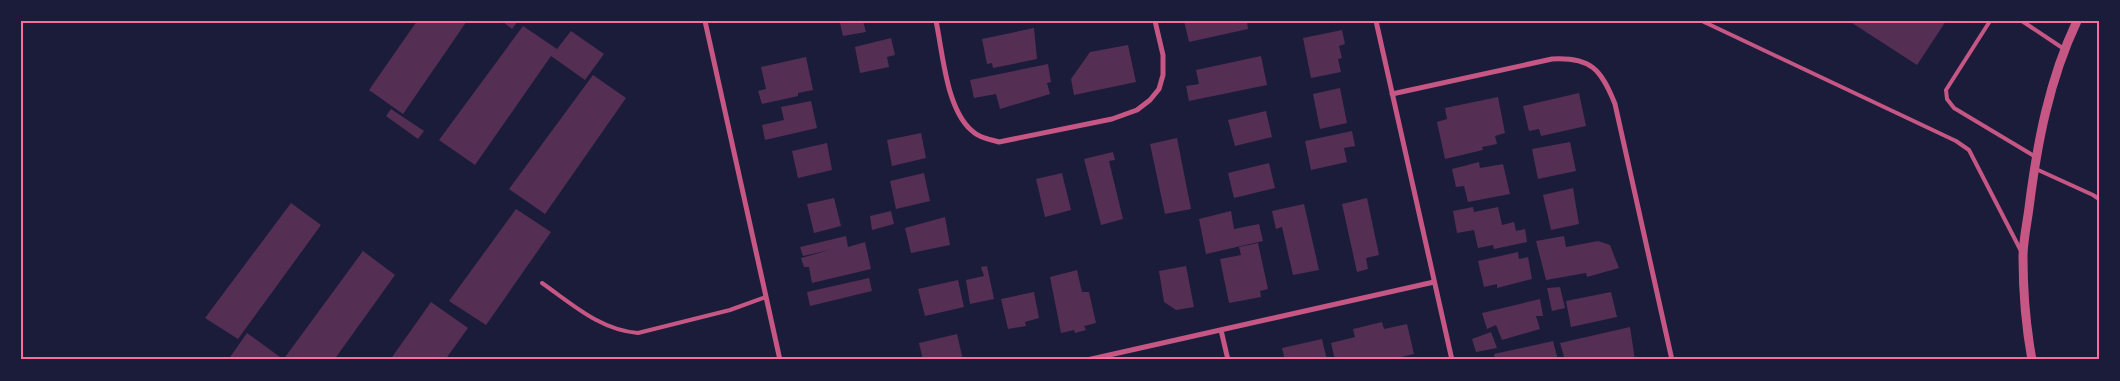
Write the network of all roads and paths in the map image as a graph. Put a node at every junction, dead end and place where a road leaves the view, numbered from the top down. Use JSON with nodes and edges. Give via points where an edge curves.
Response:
{"nodes":[{"id":1,"x":705,"y":21,"type":"edge"},
{"id":2,"x":936,"y":21,"type":"edge"},
{"id":3,"x":1155,"y":21,"type":"edge"},
{"id":4,"x":1376,"y":21,"type":"edge"},
{"id":5,"x":1702,"y":21,"type":"edge"},
{"id":6,"x":1990,"y":21,"type":"edge"},
{"id":7,"x":2022,"y":21,"type":"edge"},
{"id":8,"x":2077,"y":21,"type":"edge"},
{"id":9,"x":2064,"y":49,"type":"junction"},
{"id":10,"x":1392,"y":94,"type":"junction"},
{"id":11,"x":2036,"y":158,"type":"junction"},
{"id":12,"x":2034,"y":168,"type":"junction"},
{"id":13,"x":2099,"y":199,"type":"edge"},
{"id":14,"x":2023,"y":256,"type":"junction"},
{"id":15,"x":542,"y":282,"type":"dead end"},
{"id":16,"x":1434,"y":282,"type":"junction"},
{"id":17,"x":766,"y":297,"type":"junction"},
{"id":18,"x":1221,"y":330,"type":"junction"},
{"id":19,"x":780,"y":360,"type":"edge"},
{"id":20,"x":1087,"y":360,"type":"edge"},
{"id":21,"x":1228,"y":360,"type":"edge"},
{"id":22,"x":1452,"y":360,"type":"edge"},
{"id":23,"x":1672,"y":360,"type":"edge"},
{"id":24,"x":2032,"y":360,"type":"edge"}],
"edges":[{"from":1,"to":17,"type":"street"},
{"from":2,"to":3,"type":"street","via":[[952,99],[961,118],[982,138],[1000,142],[1112,119],[1137,110],[1150,100],[1159,89],[1162,75],[1162,55]]},
{"from":4,"to":10,"type":"street"},
{"from":5,"to":14,"type":"lane","via":[[1969,150]]},
{"from":6,"to":11,"type":"lane","via":[[1946,90],[1946,100]]},
{"from":7,"to":9,"type":"lane"},
{"from":8,"to":9,"type":"street"},
{"from":9,"to":11,"type":"street","via":[[2052,84]]},
{"from":10,"to":16,"type":"street"},
{"from":10,"to":23,"type":"street","via":[[1552,59],[1571,58],[1599,72],[1615,104]]},
{"from":11,"to":12,"type":"street"},
{"from":12,"to":13,"type":"lane"},
{"from":12,"to":14,"type":"street"},
{"from":14,"to":24,"type":"street"},
{"from":15,"to":17,"type":"lane","via":[[611,329],[638,333],[730,310]]},
{"from":16,"to":18,"type":"street"},
{"from":16,"to":22,"type":"street"},
{"from":17,"to":19,"type":"street"},
{"from":18,"to":20,"type":"street"},
{"from":18,"to":21,"type":"street"}]}
